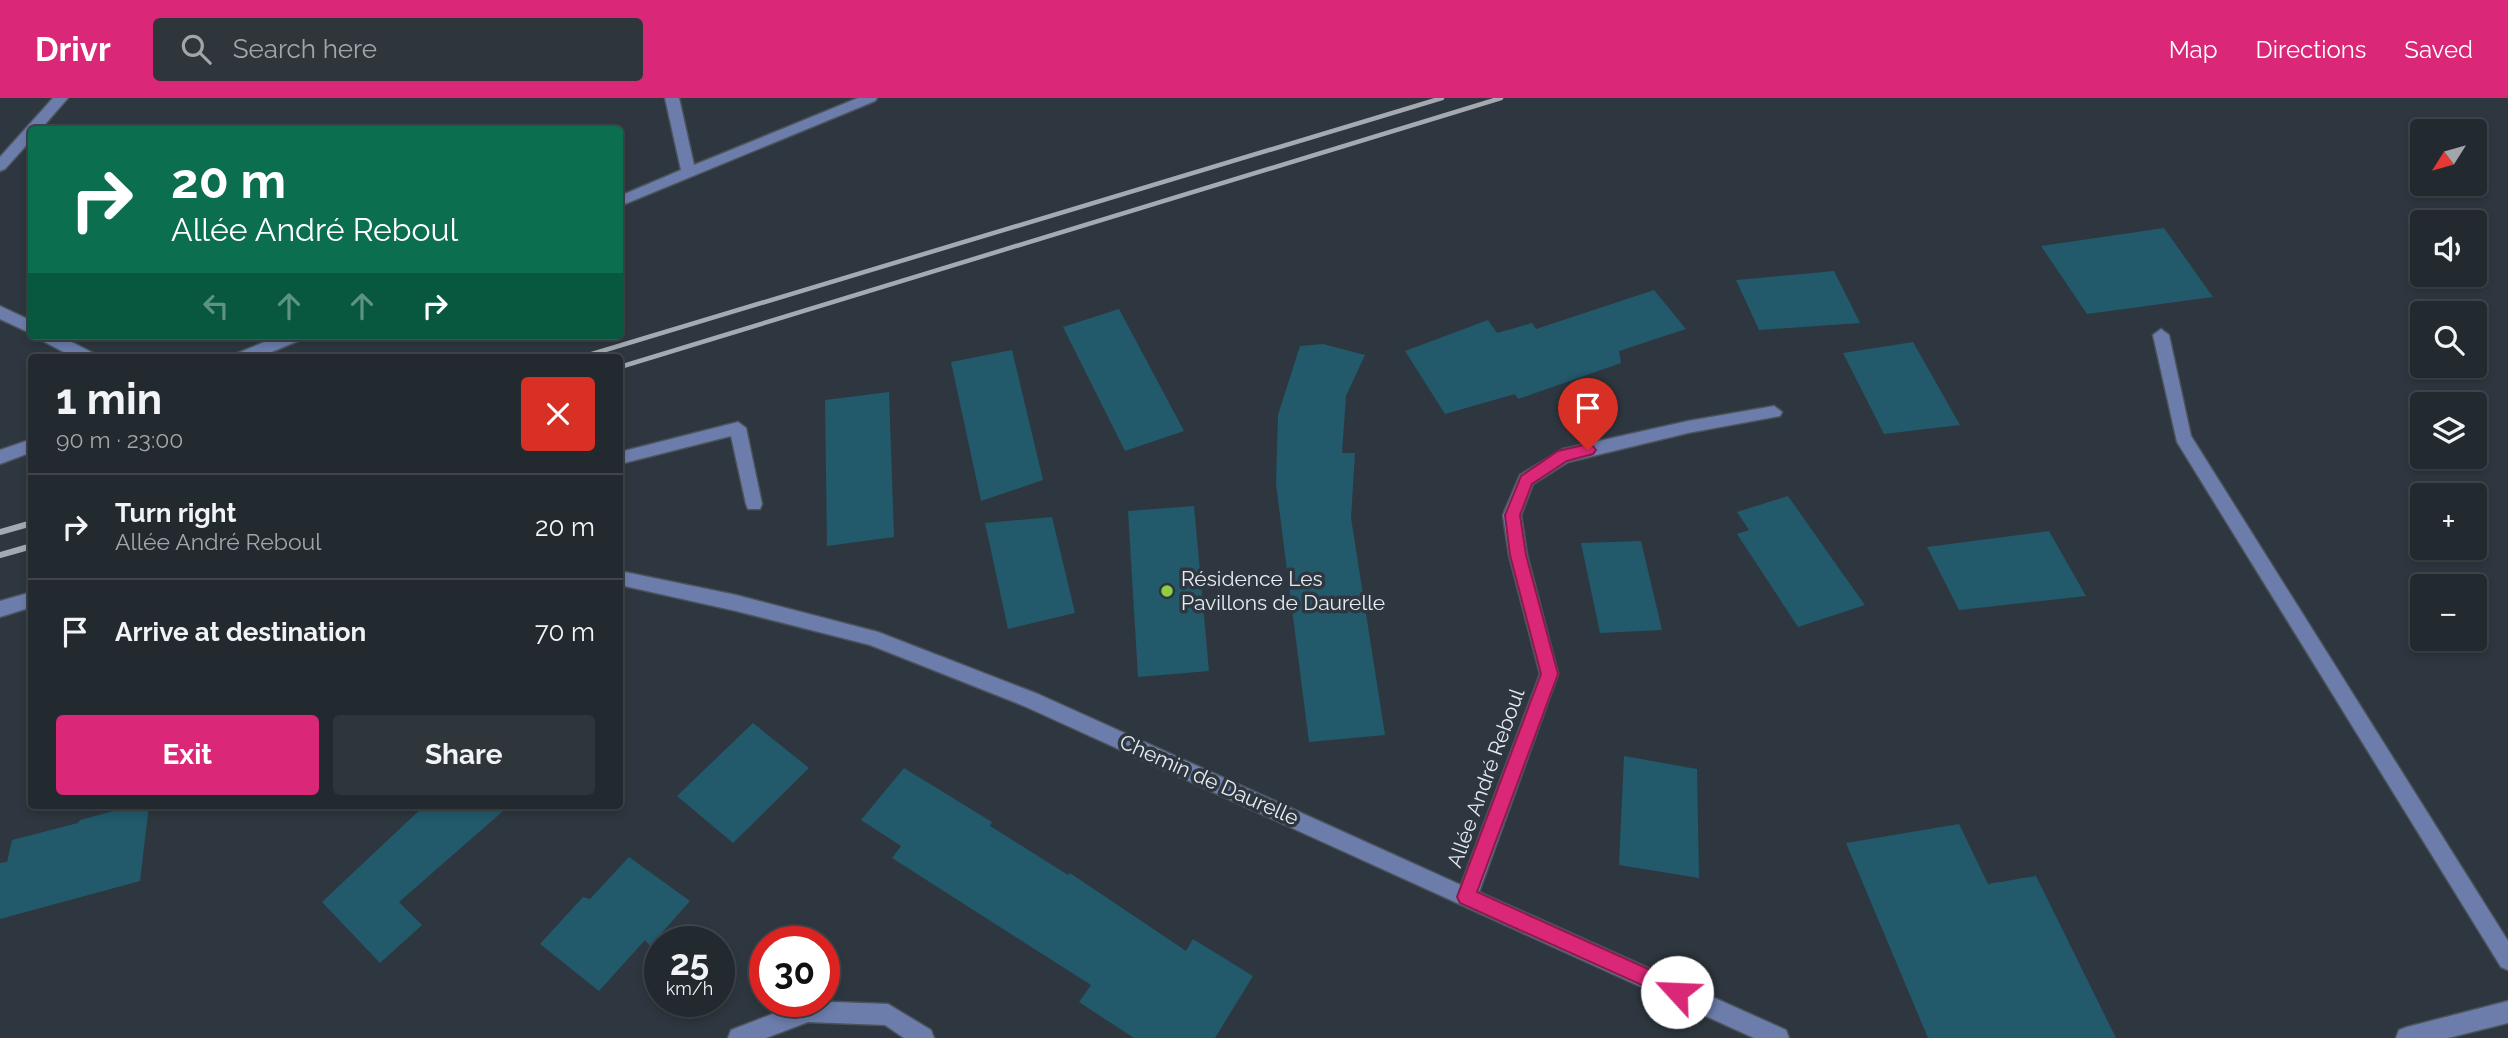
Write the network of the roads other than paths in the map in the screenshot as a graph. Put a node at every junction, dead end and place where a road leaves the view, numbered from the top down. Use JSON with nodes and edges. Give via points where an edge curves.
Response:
{"nodes":[{"id":1,"x":61,"y":98,"type":"edge"},
{"id":2,"x":672,"y":98,"type":"edge"},
{"id":3,"x":870,"y":98,"type":"edge"},
{"id":4,"x":36,"y":126,"type":"edge"},
{"id":5,"x":28,"y":134,"type":"edge"},
{"id":6,"x":0,"y":166,"type":"edge"},
{"id":7,"x":689,"y":172,"type":"junction"},
{"id":8,"x":623,"y":200,"type":"edge"},
{"id":9,"x":0,"y":312,"type":"edge"},
{"id":10,"x":28,"y":326,"type":"edge"},
{"id":11,"x":2161,"y":335,"type":"dead end"},
{"id":12,"x":55,"y":340,"type":"edge"},
{"id":13,"x":284,"y":340,"type":"edge"},
{"id":14,"x":81,"y":354,"type":"edge"},
{"id":15,"x":251,"y":354,"type":"edge"},
{"id":16,"x":1774,"y":412,"type":"dead end"},
{"id":17,"x":28,"y":446,"type":"edge"},
{"id":18,"x":0,"y":457,"type":"edge"},
{"id":19,"x":623,"y":457,"type":"edge"},
{"id":20,"x":754,"y":505,"type":"dead end"},
{"id":21,"x":623,"y":579,"type":"edge"},
{"id":22,"x":28,"y":600,"type":"edge"},
{"id":23,"x":0,"y":609,"type":"edge"},
{"id":24,"x":1467,"y":897,"type":"junction"},
{"id":25,"x":2508,"y":960,"type":"edge"},
{"id":26,"x":2508,"y":1012,"type":"edge"},
{"id":27,"x":739,"y":1038,"type":"edge"},
{"id":28,"x":923,"y":1038,"type":"edge"},
{"id":29,"x":1778,"y":1038,"type":"edge"},
{"id":30,"x":2407,"y":1038,"type":"edge"}],
"edges":[{"from":1,"to":4,"type":"street"},
{"from":2,"to":7,"type":"street"},
{"from":3,"to":7,"type":"street"},
{"from":5,"to":6,"type":"street"},
{"from":7,"to":8,"type":"street"},
{"from":9,"to":10,"type":"street"},
{"from":11,"to":25,"type":"street","via":[[2183,437]]},
{"from":12,"to":14,"type":"street"},
{"from":13,"to":15,"type":"street"},
{"from":16,"to":24,"type":"street","name":"Allée André Reboul","via":[[1563,456],[1526,480],[1513,515],[1518,555],[1549,674]]},
{"from":17,"to":18,"type":"street"},
{"from":19,"to":20,"type":"street","via":[[738,428]]},
{"from":21,"to":24,"type":"street","name":"Chemin de Daurelle","via":[[872,638],[1031,700]]},
{"from":22,"to":23,"type":"street"},
{"from":24,"to":29,"type":"street","name":"Chemin de Daurelle"},
{"from":26,"to":30,"type":"street"},
{"from":27,"to":28,"type":"street","via":[[808,1011],[888,1014]]}]}
